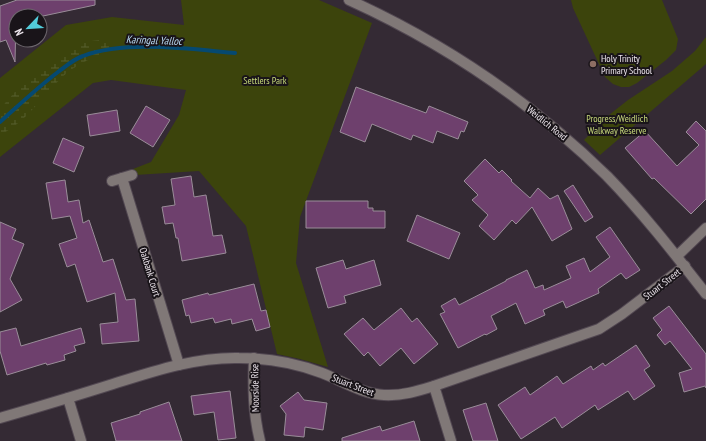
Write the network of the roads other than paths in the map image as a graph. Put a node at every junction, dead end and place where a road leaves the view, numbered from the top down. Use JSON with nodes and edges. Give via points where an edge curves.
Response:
{"nodes":[{"id":1,"x":349,"y":0,"type":"edge"},
{"id":2,"x":132,"y":175,"type":"dead end"},
{"id":3,"x":706,"y":228,"type":"edge"},
{"id":4,"x":677,"y":256,"type":"junction"},
{"id":5,"x":685,"y":266,"type":"junction"},
{"id":6,"x":706,"y":294,"type":"edge"},
{"id":7,"x":254,"y":358,"type":"junction"},
{"id":8,"x":179,"y":365,"type":"junction"},
{"id":9,"x":434,"y":386,"type":"junction"},
{"id":10,"x":68,"y":398,"type":"junction"},
{"id":11,"x":0,"y":418,"type":"edge"},
{"id":12,"x":81,"y":441,"type":"edge"},
{"id":13,"x":260,"y":441,"type":"edge"},
{"id":14,"x":451,"y":441,"type":"edge"}],
"edges":[{"from":1,"to":4,"type":"street","name":"Weidlich Road","via":[[396,22],[500,86],[561,134],[607,177]]},
{"from":2,"to":8,"type":"street","name":"Oakbank Court","via":[[117,180]]},
{"from":3,"to":4,"type":"street"},
{"from":4,"to":5,"type":"street","name":"Weidlich Road"},
{"from":5,"to":6,"type":"street","name":"Weidlich Road"},
{"from":5,"to":9,"type":"street","name":"Stuart Street","via":[[599,329]]},
{"from":7,"to":8,"type":"street","name":"Stuart Street","via":[[226,357]]},
{"from":7,"to":9,"type":"street","name":"Stuart Street","via":[[307,368],[362,390],[383,395],[409,393]]},
{"from":7,"to":13,"type":"street","name":"Moorside Rise","via":[[253,402]]},
{"from":8,"to":10,"type":"street","name":"Stuart Street"},
{"from":9,"to":14,"type":"street"},
{"from":10,"to":11,"type":"street","name":"Stuart Street"},
{"from":10,"to":12,"type":"street"}]}
